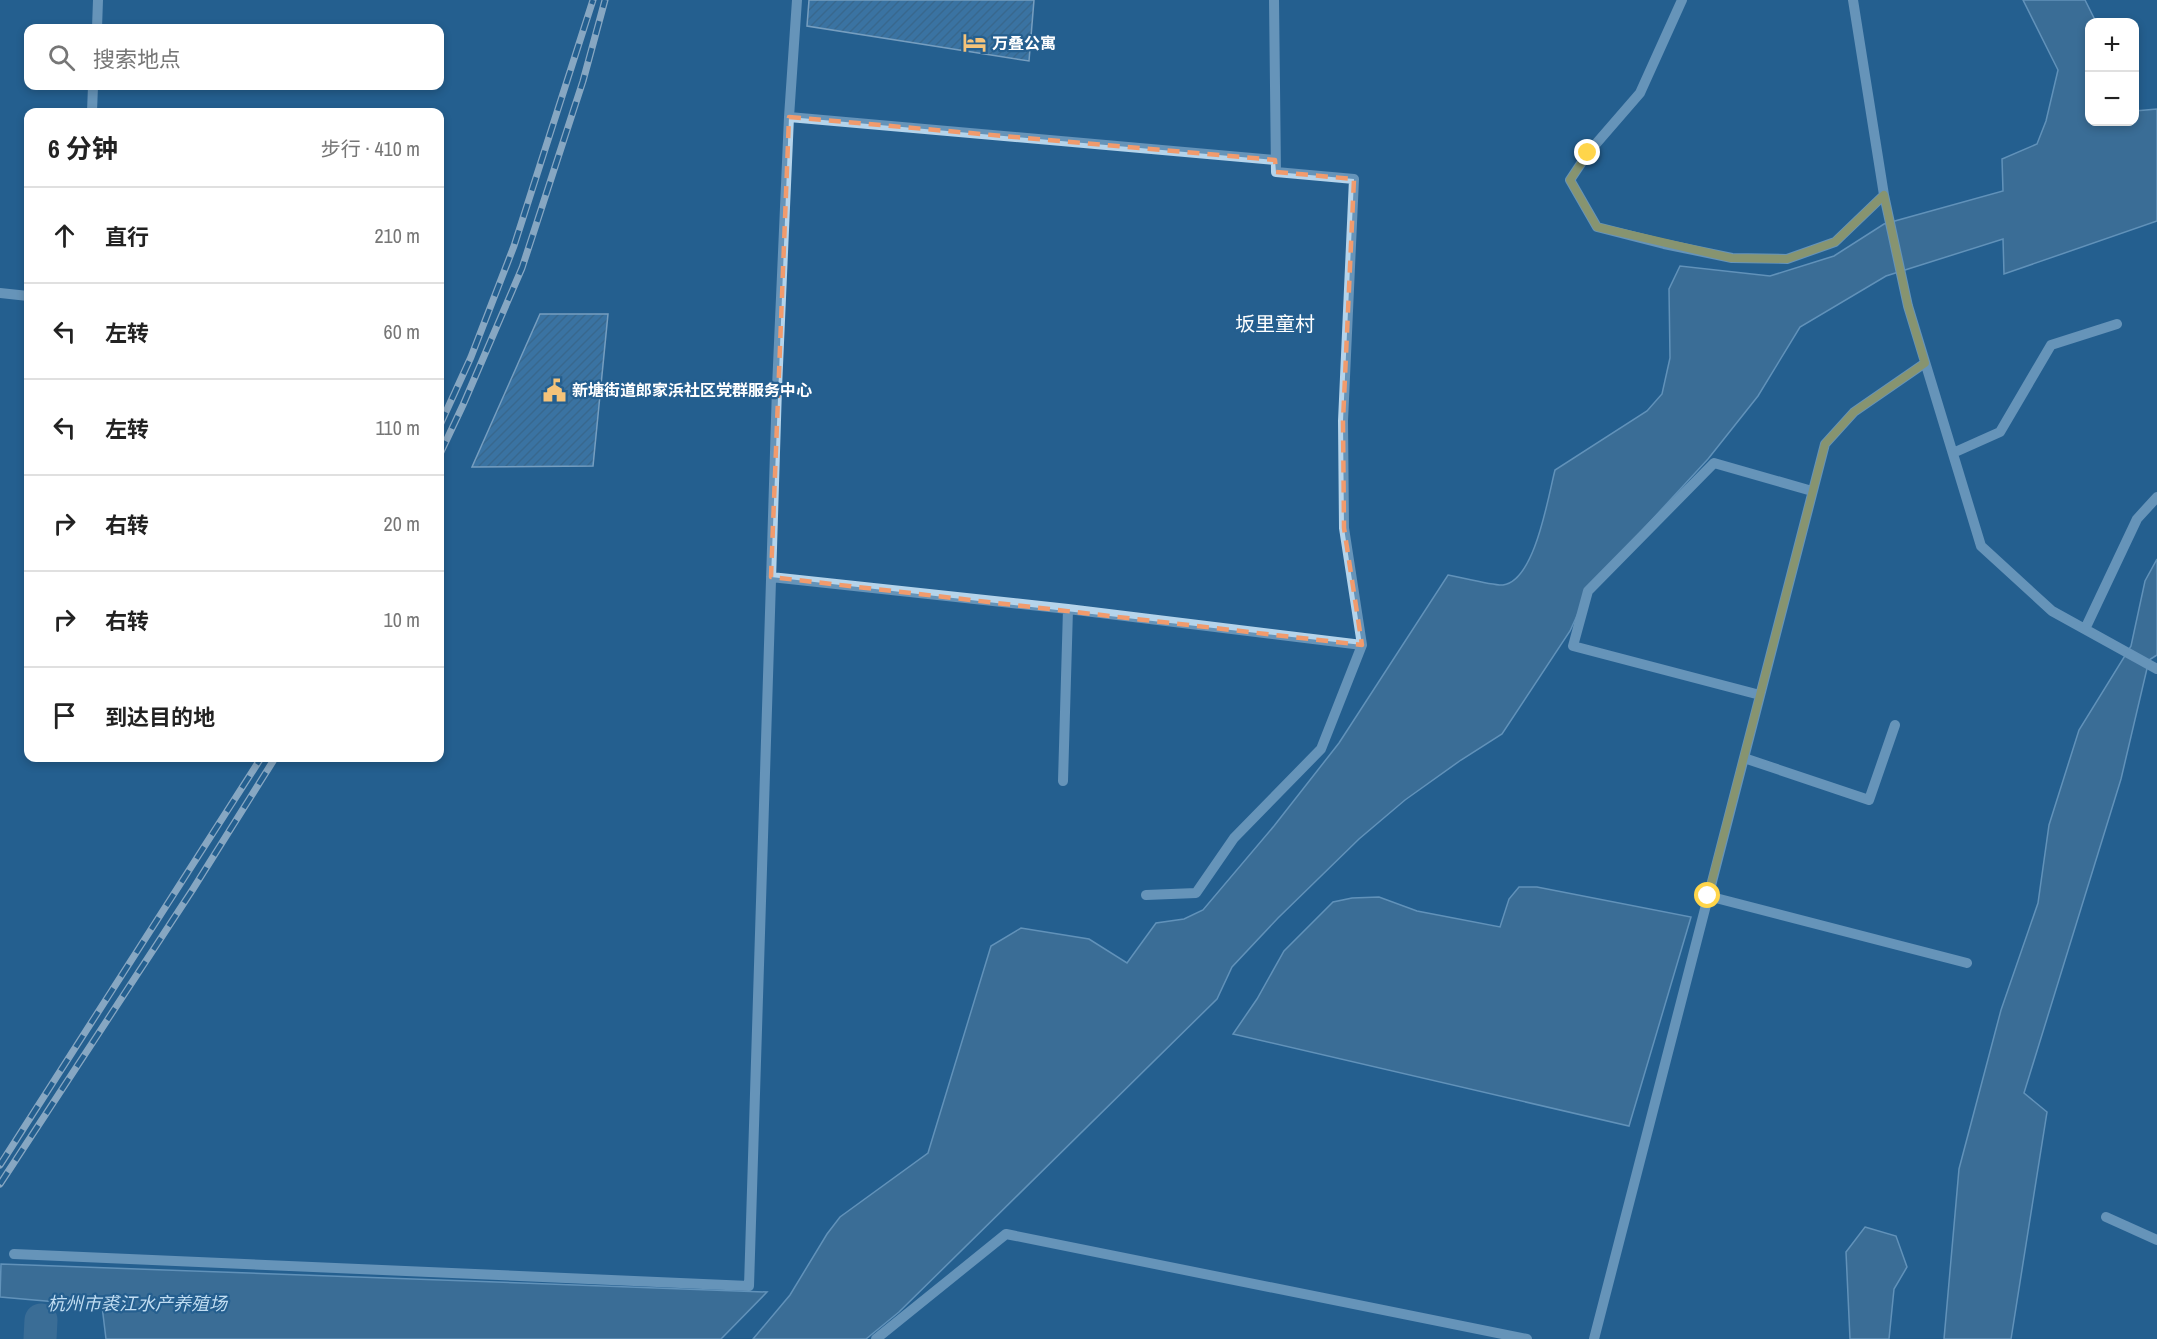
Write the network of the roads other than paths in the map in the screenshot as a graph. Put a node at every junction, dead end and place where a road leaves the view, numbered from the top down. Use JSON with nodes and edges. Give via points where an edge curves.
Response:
{"nodes":[{"id":1,"x":98,"y":0,"type":"edge"},
{"id":2,"x":797,"y":0,"type":"edge"},
{"id":3,"x":1274,"y":0,"type":"edge"},
{"id":4,"x":1682,"y":0,"type":"edge"},
{"id":5,"x":1852,"y":0,"type":"edge"},
{"id":6,"x":97,"y":24,"type":"edge"},
{"id":7,"x":93,"y":90,"type":"edge"},
{"id":8,"x":92,"y":108,"type":"edge"},
{"id":9,"x":789,"y":117,"type":"junction"},
{"id":10,"x":1275,"y":160,"type":"junction"},
{"id":11,"x":1884,"y":195,"type":"junction"},
{"id":12,"x":0,"y":293,"type":"edge"},
{"id":13,"x":24,"y":296,"type":"edge"},
{"id":14,"x":2117,"y":324,"type":"dead end"},
{"id":15,"x":1925,"y":363,"type":"junction"},
{"id":16,"x":1953,"y":453,"type":"junction"},
{"id":17,"x":1812,"y":491,"type":"junction"},
{"id":18,"x":2157,"y":497,"type":"edge"},
{"id":19,"x":771,"y":577,"type":"junction"},
{"id":20,"x":1068,"y":609,"type":"junction"},
{"id":21,"x":2085,"y":629,"type":"junction"},
{"id":22,"x":1362,"y":645,"type":"junction"},
{"id":23,"x":2157,"y":669,"type":"edge"},
{"id":24,"x":1760,"y":695,"type":"junction"},
{"id":25,"x":1895,"y":725,"type":"dead end"},
{"id":26,"x":1744,"y":758,"type":"junction"},
{"id":27,"x":1063,"y":781,"type":"dead end"},
{"id":28,"x":1146,"y":895,"type":"dead end"},
{"id":29,"x":1708,"y":896,"type":"junction"},
{"id":30,"x":1967,"y":963,"type":"dead end"},
{"id":31,"x":2106,"y":1216,"type":"dead end"},
{"id":32,"x":2157,"y":1240,"type":"edge"},
{"id":33,"x":14,"y":1254,"type":"dead end"},
{"id":34,"x":876,"y":1339,"type":"edge"},
{"id":35,"x":1527,"y":1339,"type":"edge"},
{"id":36,"x":1594,"y":1339,"type":"edge"}],
"edges":[{"from":1,"to":6,"type":"street"},
{"from":2,"to":9,"type":"street"},
{"from":3,"to":10,"type":"street"},
{"from":4,"to":11,"type":"street","via":[[1640,93],[1570,180],[1597,227],[1731,258],[1787,259],[1835,242]]},
{"from":5,"to":11,"type":"street"},
{"from":7,"to":8,"type":"street"},
{"from":9,"to":10,"type":"street"},
{"from":9,"to":19,"type":"street"},
{"from":10,"to":22,"type":"street","via":[[1276,172],[1354,179],[1342,421],[1344,528]]},
{"from":11,"to":15,"type":"street","via":[[1908,306]]},
{"from":12,"to":13,"type":"street"},
{"from":14,"to":16,"type":"street","via":[[2050,345],[2000,432]]},
{"from":15,"to":16,"type":"street"},
{"from":15,"to":17,"type":"street","via":[[1854,412],[1825,444]]},
{"from":16,"to":21,"type":"street","via":[[1981,546],[2052,611]]},
{"from":17,"to":24,"type":"street"},
{"from":17,"to":24,"type":"street","via":[[1714,463],[1587,591],[1573,646]]},
{"from":18,"to":21,"type":"street","via":[[2138,519]]},
{"from":19,"to":20,"type":"street"},
{"from":19,"to":33,"type":"street","via":[[749,1286]]},
{"from":20,"to":22,"type":"street"},
{"from":20,"to":27,"type":"street"},
{"from":21,"to":23,"type":"street"},
{"from":22,"to":28,"type":"street","via":[[1321,749],[1234,838],[1196,893]]},
{"from":24,"to":26,"type":"street"},
{"from":25,"to":26,"type":"street","via":[[1869,800]]},
{"from":26,"to":29,"type":"street"},
{"from":29,"to":30,"type":"street"},
{"from":29,"to":36,"type":"street"},
{"from":31,"to":32,"type":"street"},
{"from":34,"to":35,"type":"street","via":[[1006,1234]]}]}
